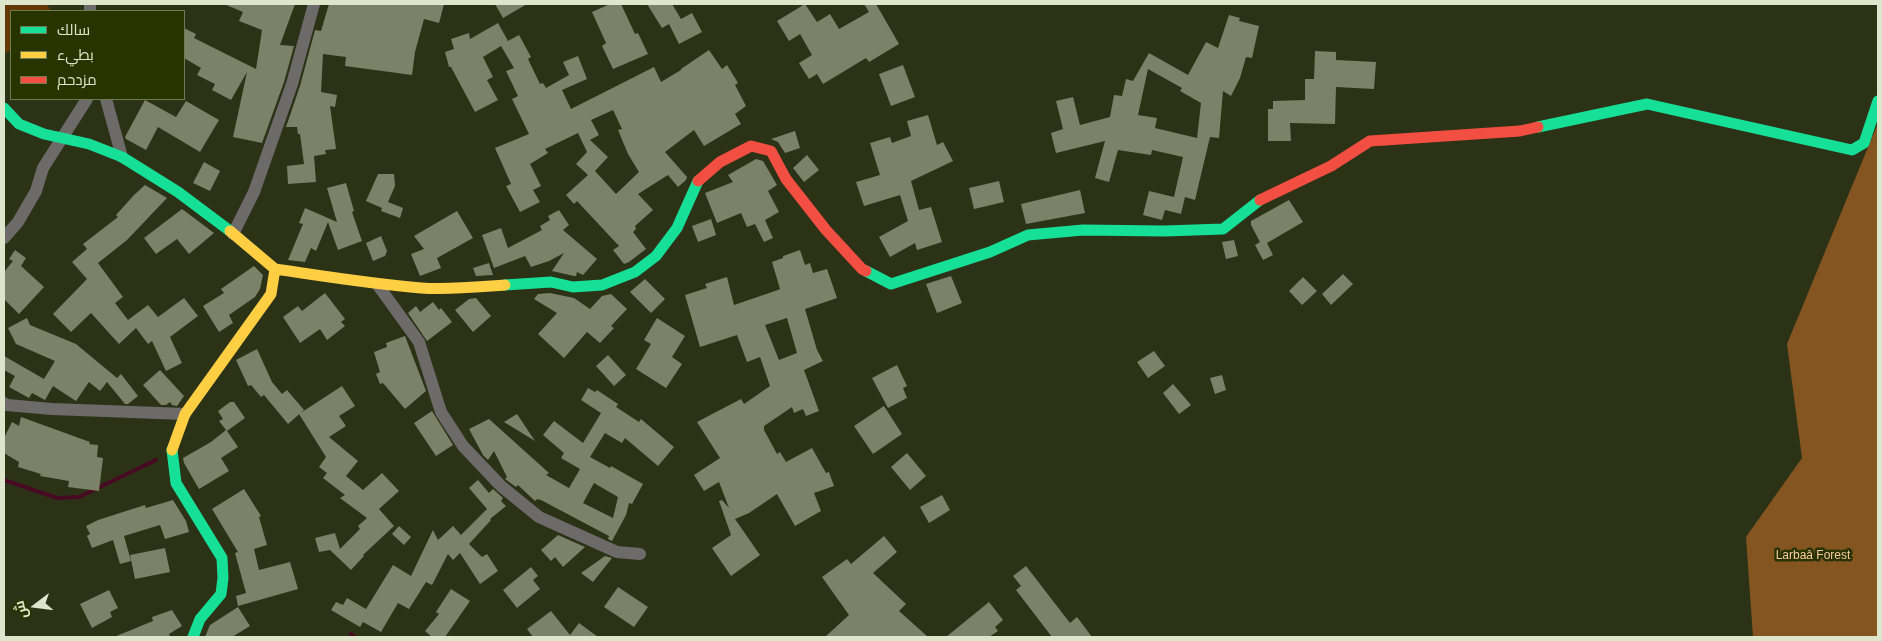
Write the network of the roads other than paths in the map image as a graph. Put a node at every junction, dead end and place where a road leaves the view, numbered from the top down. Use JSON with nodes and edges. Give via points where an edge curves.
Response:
{"nodes":[{"id":1,"x":314,"y":4,"type":"edge"},
{"id":2,"x":86,"y":100,"type":"edge"},
{"id":3,"x":106,"y":100,"type":"edge"},
{"id":4,"x":1878,"y":102,"type":"edge"},
{"id":5,"x":4,"y":108,"type":"edge"},
{"id":6,"x":61,"y":138,"type":"junction"},
{"id":7,"x":122,"y":157,"type":"junction"},
{"id":8,"x":233,"y":234,"type":"junction"},
{"id":9,"x":4,"y":238,"type":"edge"},
{"id":10,"x":275,"y":270,"type":"junction"},
{"id":11,"x":377,"y":284,"type":"junction"},
{"id":12,"x":4,"y":403,"type":"edge"},
{"id":13,"x":185,"y":414,"type":"junction"},
{"id":14,"x":640,"y":554,"type":"dead end"},
{"id":15,"x":193,"y":637,"type":"edge"}],
"edges":[{"from":1,"to":8,"type":"street","via":[[286,102],[254,192]]},
{"from":2,"to":6,"type":"street"},
{"from":3,"to":7,"type":"street"},
{"from":4,"to":11,"type":"street","via":[[1864,143],[1852,150],[1647,104],[1520,131],[1370,141],[1332,166],[1261,200],[1222,229],[1082,230],[1028,235],[990,252],[891,284],[862,269],[826,230],[786,179],[771,151],[751,146],[720,162],[697,182],[677,228],[656,256],[635,272],[602,285],[573,287],[551,282],[422,288]]},
{"from":5,"to":6,"type":"street","via":[[19,124]]},
{"from":6,"to":7,"type":"street","via":[[89,144]]},
{"from":6,"to":9,"type":"street","via":[[43,168],[36,191],[18,222]]},
{"from":7,"to":8,"type":"street","via":[[178,192]]},
{"from":8,"to":10,"type":"street"},
{"from":10,"to":11,"type":"street"},
{"from":10,"to":13,"type":"street","via":[[271,294]]},
{"from":11,"to":14,"type":"street","via":[[419,342],[441,412],[463,446],[501,486],[539,517],[617,552]]},
{"from":12,"to":13,"type":"street","via":[[52,409]]},
{"from":13,"to":15,"type":"street","via":[[171,452],[176,483],[222,558],[223,578],[221,594],[207,608]]}]}
